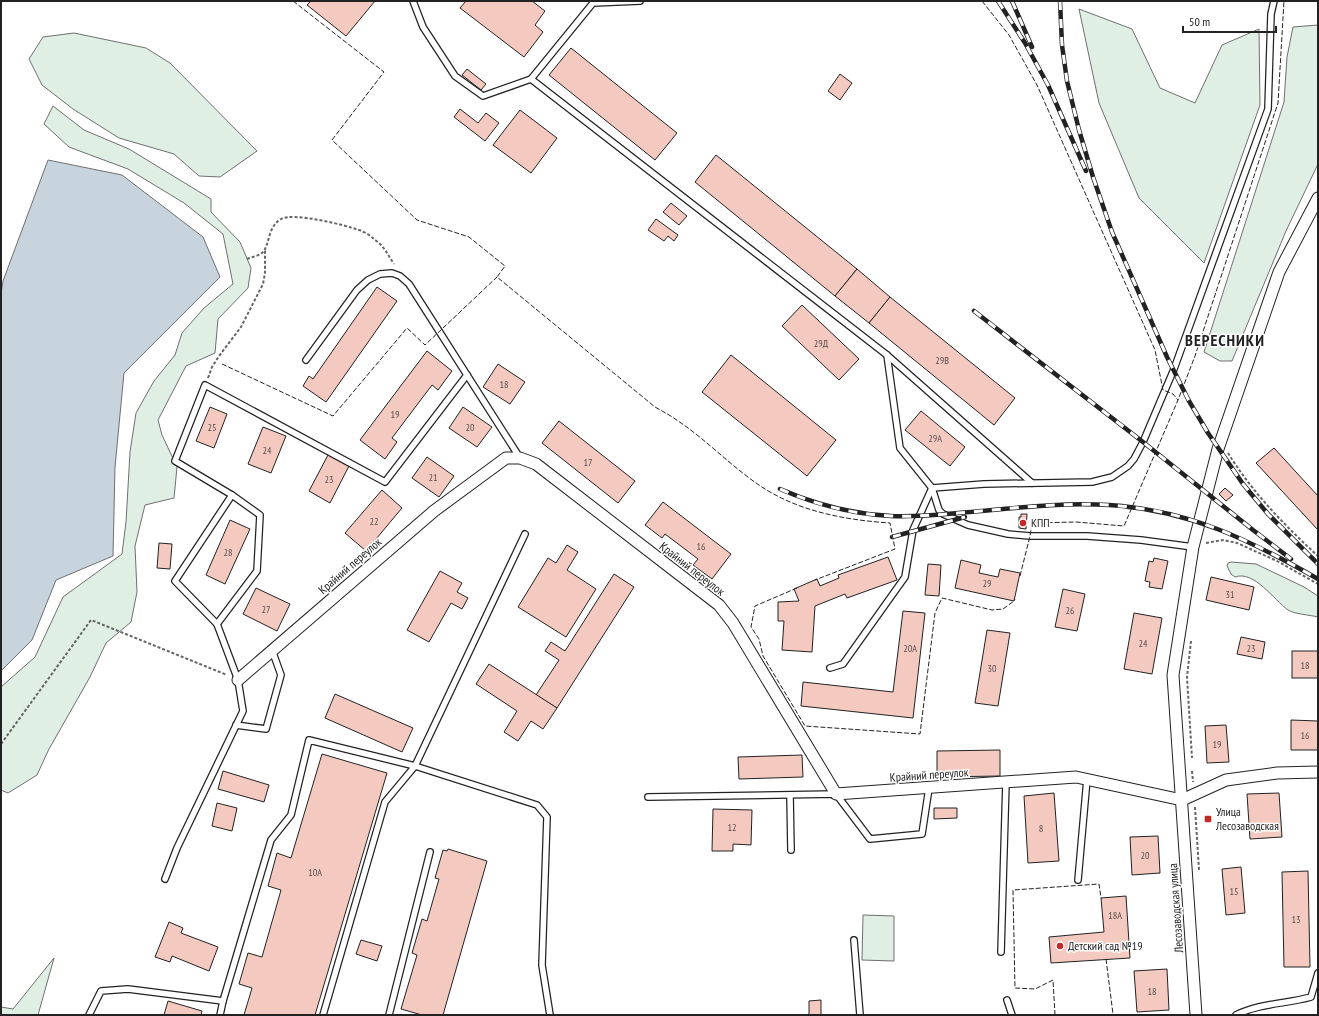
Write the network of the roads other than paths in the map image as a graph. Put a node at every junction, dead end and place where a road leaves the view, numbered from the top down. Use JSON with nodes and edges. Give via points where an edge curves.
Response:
{"nodes":[{"id":1,"x":413,"y":1,"type":"edge"},
{"id":2,"x":640,"y":1,"type":"edge"},
{"id":3,"x":1274,"y":1,"type":"edge"},
{"id":4,"x":531,"y":79,"type":"junction"},
{"id":5,"x":1318,"y":198,"type":"edge"},
{"id":6,"x":887,"y":355,"type":"junction"},
{"id":7,"x":306,"y":360,"type":"dead end"},
{"id":8,"x":467,"y":375,"type":"junction"},
{"id":9,"x":520,"y":458,"type":"junction"},
{"id":10,"x":1032,"y":483,"type":"junction"},
{"id":11,"x":932,"y":488,"type":"junction"},
{"id":12,"x":232,"y":495,"type":"junction"},
{"id":13,"x":525,"y":534,"type":"dead end"},
{"id":14,"x":1193,"y":547,"type":"junction"},
{"id":15,"x":217,"y":624,"type":"junction"},
{"id":16,"x":272,"y":650,"type":"junction"},
{"id":17,"x":830,"y":668,"type":"dead end"},
{"id":18,"x":238,"y":680,"type":"junction"},
{"id":19,"x":236,"y":725,"type":"junction"},
{"id":20,"x":415,"y":766,"type":"junction"},
{"id":21,"x":1318,"y":772,"type":"edge"},
{"id":22,"x":1087,"y":780,"type":"junction"},
{"id":23,"x":1006,"y":782,"type":"junction"},
{"id":24,"x":928,"y":788,"type":"junction"},
{"id":25,"x":836,"y":794,"type":"junction"},
{"id":26,"x":790,"y":795,"type":"junction"},
{"id":27,"x":648,"y":797,"type":"dead end"},
{"id":28,"x":1182,"y":800,"type":"junction"},
{"id":29,"x":791,"y":850,"type":"dead end"},
{"id":30,"x":430,"y":852,"type":"dead end"},
{"id":31,"x":165,"y":879,"type":"dead end"},
{"id":32,"x":1078,"y":880,"type":"dead end"},
{"id":33,"x":854,"y":940,"type":"dead end"},
{"id":34,"x":1001,"y":952,"type":"dead end"},
{"id":35,"x":1318,"y":973,"type":"edge"},
{"id":36,"x":1007,"y":1000,"type":"dead end"},
{"id":37,"x":223,"y":1001,"type":"junction"},
{"id":38,"x":89,"y":1015,"type":"edge"},
{"id":39,"x":220,"y":1015,"type":"edge"},
{"id":40,"x":323,"y":1015,"type":"edge"},
{"id":41,"x":389,"y":1015,"type":"edge"},
{"id":42,"x":550,"y":1015,"type":"edge"},
{"id":43,"x":860,"y":1015,"type":"edge"},
{"id":44,"x":1012,"y":1015,"type":"edge"},
{"id":45,"x":1196,"y":1015,"type":"edge"},
{"id":46,"x":1236,"y":1015,"type":"edge"}],
"edges":[{"from":1,"to":4,"type":"lane","via":[[423,27],[455,76],[483,96]]},
{"from":2,"to":4,"type":"lane","via":[[593,3]]},
{"from":3,"to":10,"type":"lane","via":[[1271,14],[1268,109],[1174,369],[1143,442],[1128,466],[1112,477],[1092,482]]},
{"from":4,"to":6,"type":"lane"},
{"from":5,"to":14,"type":"street","name":"Лесозаводская улица","via":[[1279,272],[1218,449]]},
{"from":6,"to":10,"type":"lane"},
{"from":6,"to":11,"type":"lane","via":[[900,448]]},
{"from":7,"to":8,"type":"lane","via":[[357,290],[380,274],[392,273],[409,284]]},
{"from":8,"to":9,"type":"lane"},
{"from":8,"to":12,"type":"lane","via":[[385,482],[205,386],[175,461]]},
{"from":9,"to":16,"type":"street","name":"Крайний переулок","via":[[506,458],[434,511]]},
{"from":9,"to":25,"type":"street","name":"Крайний переулок","via":[[536,464],[719,605],[733,623]]},
{"from":10,"to":11,"type":"lane"},
{"from":11,"to":14,"type":"lane","via":[[939,510],[943,514],[974,527],[1018,535],[1141,540]]},
{"from":11,"to":17,"type":"lane","via":[[913,530],[905,577],[843,664]]},
{"from":12,"to":15,"type":"lane","via":[[260,515],[257,571]]},
{"from":12,"to":15,"type":"lane","via":[[175,581]]},
{"from":13,"to":20,"type":"lane"},
{"from":14,"to":28,"type":"street","name":"Лесозаводская улица","via":[[1173,675]]},
{"from":15,"to":18,"type":"lane"},
{"from":16,"to":18,"type":"street","name":"Крайний переулок"},
{"from":16,"to":19,"type":"lane","via":[[281,675],[266,729]]},
{"from":18,"to":19,"type":"lane","via":[[242,710]]},
{"from":19,"to":31,"type":"lane","via":[[177,848]]},
{"from":20,"to":37,"type":"lane","via":[[309,740],[291,815],[271,840]]},
{"from":20,"to":40,"type":"lane","via":[[385,802]]},
{"from":20,"to":42,"type":"lane","via":[[537,805],[547,817],[542,965]]},
{"from":21,"to":28,"type":"street","via":[[1277,773],[1226,780]]},
{"from":22,"to":23,"type":"street","name":"Крайний переулок","via":[[1076,777]]},
{"from":22,"to":28,"type":"street","name":"Крайний переулок"},
{"from":22,"to":32,"type":"lane"},
{"from":23,"to":24,"type":"street","name":"Крайний переулок"},
{"from":23,"to":34,"type":"lane"},
{"from":24,"to":25,"type":"street","name":"Крайний переулок"},
{"from":24,"to":25,"type":"lane","via":[[922,834],[870,838]]},
{"from":25,"to":26,"type":"lane"},
{"from":26,"to":27,"type":"lane"},
{"from":26,"to":29,"type":"lane"},
{"from":28,"to":45,"type":"street","name":"Лесозаводская улица"},
{"from":30,"to":41,"type":"lane"},
{"from":33,"to":43,"type":"lane"},
{"from":35,"to":46,"type":"lane","via":[[1311,997],[1248,1009]]},
{"from":36,"to":44,"type":"lane"},
{"from":37,"to":38,"type":"lane","via":[[128,989],[101,991]]},
{"from":37,"to":39,"type":"lane"}]}
